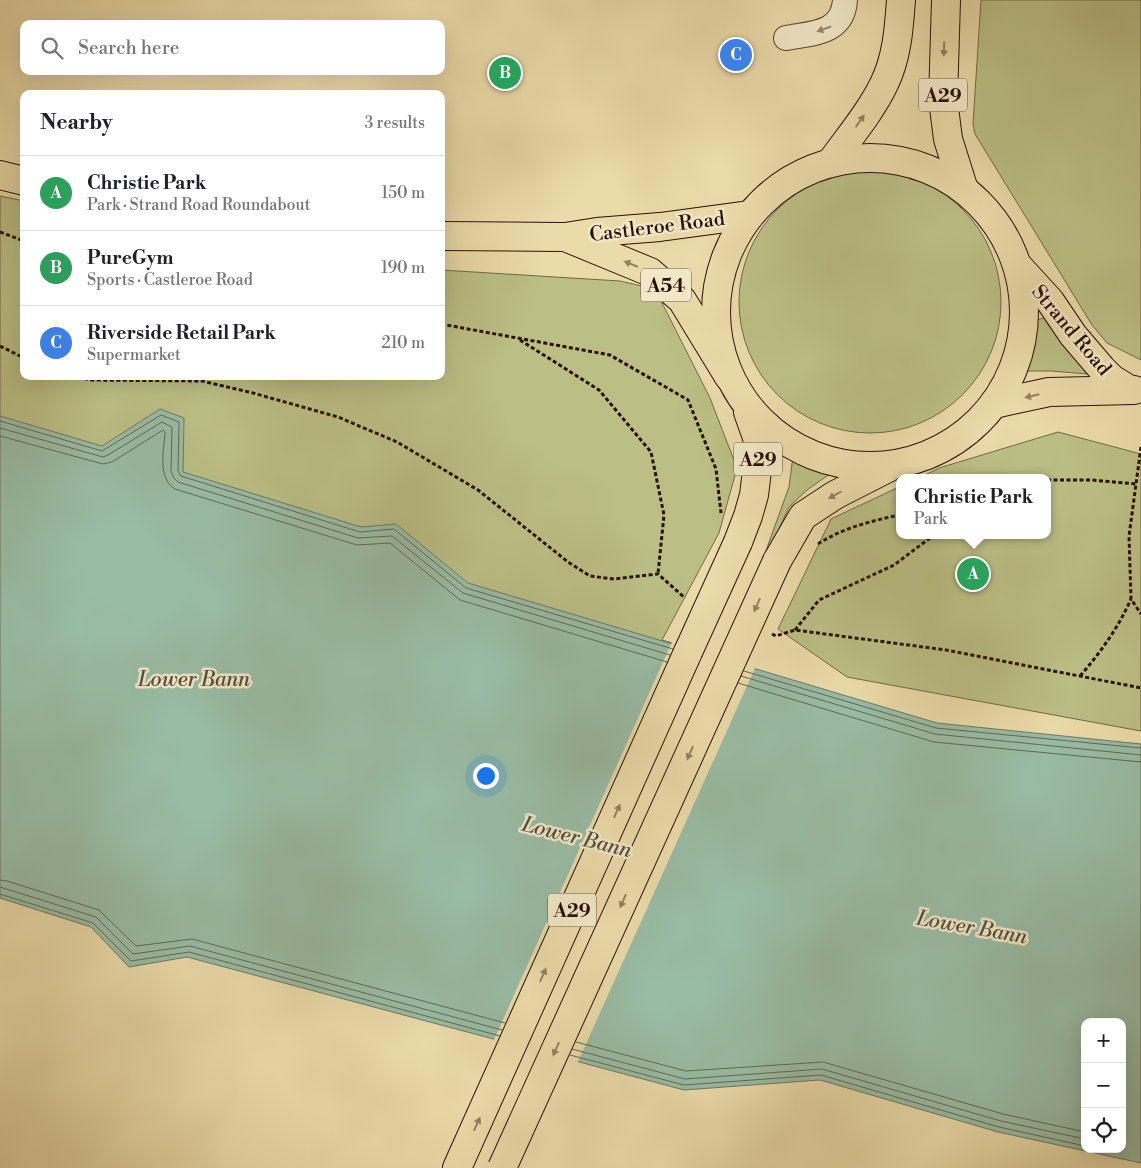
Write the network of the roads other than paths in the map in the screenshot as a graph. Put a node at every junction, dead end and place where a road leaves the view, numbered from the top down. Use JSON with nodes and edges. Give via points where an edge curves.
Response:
{"nodes":[{"id":1,"x":845,"y":0,"type":"edge"},
{"id":2,"x":901,"y":0,"type":"edge"},
{"id":3,"x":946,"y":0,"type":"edge"},
{"id":4,"x":786,"y":38,"type":"dead end"},
{"id":5,"x":832,"y":161,"type":"junction"},
{"id":6,"x":0,"y":175,"type":"edge"},
{"id":7,"x":20,"y":180,"type":"edge"},
{"id":8,"x":963,"y":187,"type":"junction"},
{"id":9,"x":749,"y":214,"type":"junction"},
{"id":10,"x":445,"y":236,"type":"edge"},
{"id":11,"x":565,"y":237,"type":"junction"},
{"id":12,"x":1018,"y":266,"type":"junction"},
{"id":13,"x":729,"y":377,"type":"junction"},
{"id":14,"x":1135,"y":391,"type":"edge"},
{"id":15,"x":745,"y":404,"type":"junction"},
{"id":16,"x":994,"y":404,"type":"junction"},
{"id":17,"x":894,"y":465,"type":"junction"},
{"id":18,"x":457,"y":1168,"type":"edge"},
{"id":19,"x":502,"y":1168,"type":"edge"}],
"edges":[{"from":1,"to":4,"type":"lane","one_way":true,"via":[[840,20],[828,30]]},
{"from":5,"to":2,"type":"main road","one_way":true,"via":[[886,82],[897,42]]},
{"from":3,"to":8,"type":"main road","number":"A29","one_way":true,"via":[[943,100],[948,139]]},
{"from":5,"to":8,"type":"main road","number":"A29","via":[[878,156],[923,165]]},
{"from":5,"to":9,"type":"main road","number":"A29","via":[[786,181]]},
{"from":6,"to":7,"type":"main road"},
{"from":8,"to":12,"type":"main road","number":"A29","via":[[995,220]]},
{"from":9,"to":11,"type":"main road","name":"Castleroe Road","number":"A54","via":[[660,228]]},
{"from":9,"to":13,"type":"main road","number":"A29","via":[[730,246],[718,280],[715,317],[719,347]]},
{"from":10,"to":11,"type":"main road","name":"Castleroe Road","number":"A54"},
{"from":13,"to":11,"type":"main road","name":"Castleroe Road","number":"A54","one_way":true,"via":[[682,300],[650,272]]},
{"from":12,"to":14,"type":"main road","name":"Strand Road","number":"A29","via":[[1050,301],[1102,370]]},
{"from":12,"to":16,"type":"main road","number":"A29","via":[[1024,323],[1017,361]]},
{"from":13,"to":15,"type":"main road","number":"A29"},
{"from":14,"to":16,"type":"main road","name":"Strand Road","number":"A29","one_way":true,"via":[[1049,392]]},
{"from":15,"to":17,"type":"main road","number":"A29","via":[[774,434],[811,455],[852,466]]},
{"from":18,"to":15,"type":"main road","number":"A29","one_way":true,"bridge":true,"via":[[688,652],[730,531],[748,516],[760,446]]},
{"from":16,"to":17,"type":"main road","number":"A29","via":[[966,433],[932,454]]},
{"from":17,"to":19,"type":"main road","number":"A29","one_way":true,"bridge":true,"via":[[835,495],[803,516],[777,561]]}]}
